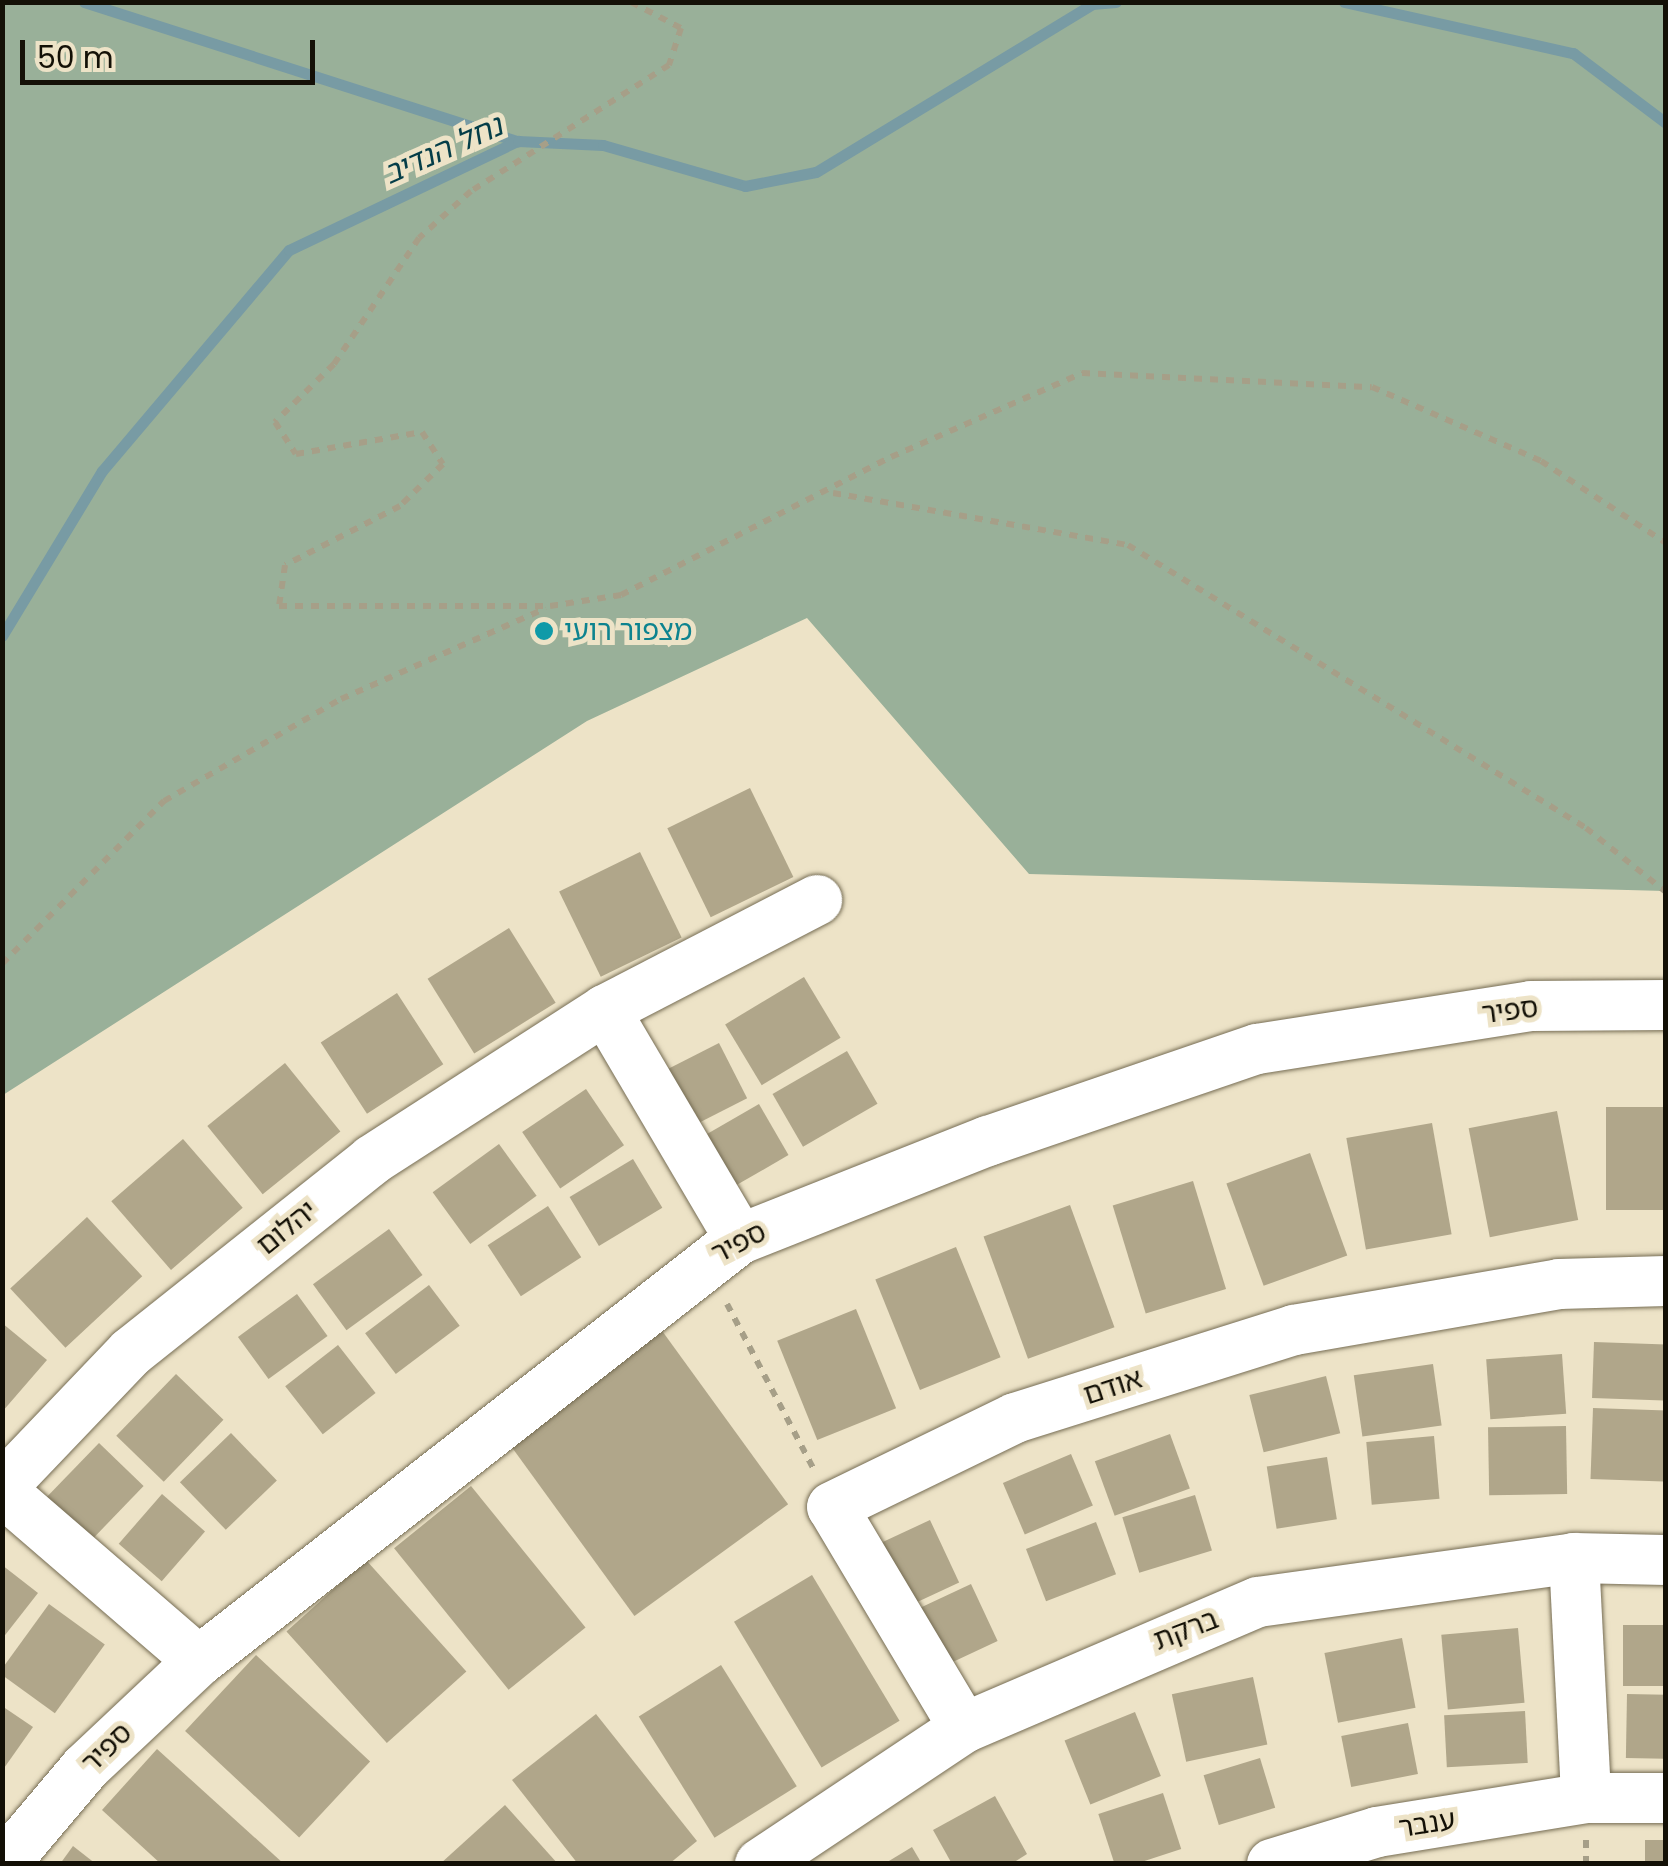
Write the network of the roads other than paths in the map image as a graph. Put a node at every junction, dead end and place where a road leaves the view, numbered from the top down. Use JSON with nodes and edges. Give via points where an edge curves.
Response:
{"nodes":[{"id":1,"x":817,"y":900,"type":"dead end"},
{"id":2,"x":1666,"y":1005,"type":"edge"},
{"id":3,"x":605,"y":1010,"type":"junction"},
{"id":4,"x":740,"y":1239,"type":"junction"},
{"id":5,"x":1666,"y":1282,"type":"edge"},
{"id":6,"x":2,"y":1489,"type":"edge"},
{"id":7,"x":1574,"y":1558,"type":"junction"},
{"id":8,"x":1666,"y":1560,"type":"edge"},
{"id":9,"x":200,"y":1661,"type":"junction"},
{"id":10,"x":964,"y":1728,"type":"junction"},
{"id":11,"x":1586,"y":1798,"type":"junction"},
{"id":12,"x":1666,"y":1798,"type":"edge"},
{"id":13,"x":4,"y":1864,"type":"edge"},
{"id":14,"x":760,"y":1864,"type":"edge"},
{"id":15,"x":1272,"y":1864,"type":"edge"}],
"edges":[{"from":1,"to":3,"type":"street","name":"יהלום"},
{"from":2,"to":4,"type":"street","name":"ספיר","via":[[1531,1006],[1257,1048],[988,1141]]},
{"from":3,"to":4,"type":"street"},
{"from":3,"to":6,"type":"street","name":"יהלום","via":[[356,1172],[131,1352]]},
{"from":4,"to":9,"type":"street","name":"ספיר"},
{"from":5,"to":10,"type":"street","name":"אודם","via":[[1559,1284],[1294,1330],[1016,1418],[832,1507]]},
{"from":6,"to":9,"type":"street","name":"יהלום"},
{"from":7,"to":8,"type":"street","name":"ברקת"},
{"from":7,"to":10,"type":"street","name":"ברקת","via":[[1258,1602]]},
{"from":7,"to":11,"type":"street"},
{"from":9,"to":13,"type":"street","name":"ספיר","via":[[85,1768]]},
{"from":10,"to":14,"type":"street","name":"ברקת"},
{"from":11,"to":12,"type":"street","name":"ענבר"},
{"from":11,"to":15,"type":"street","name":"ענבר","via":[[1377,1832]]}]}
